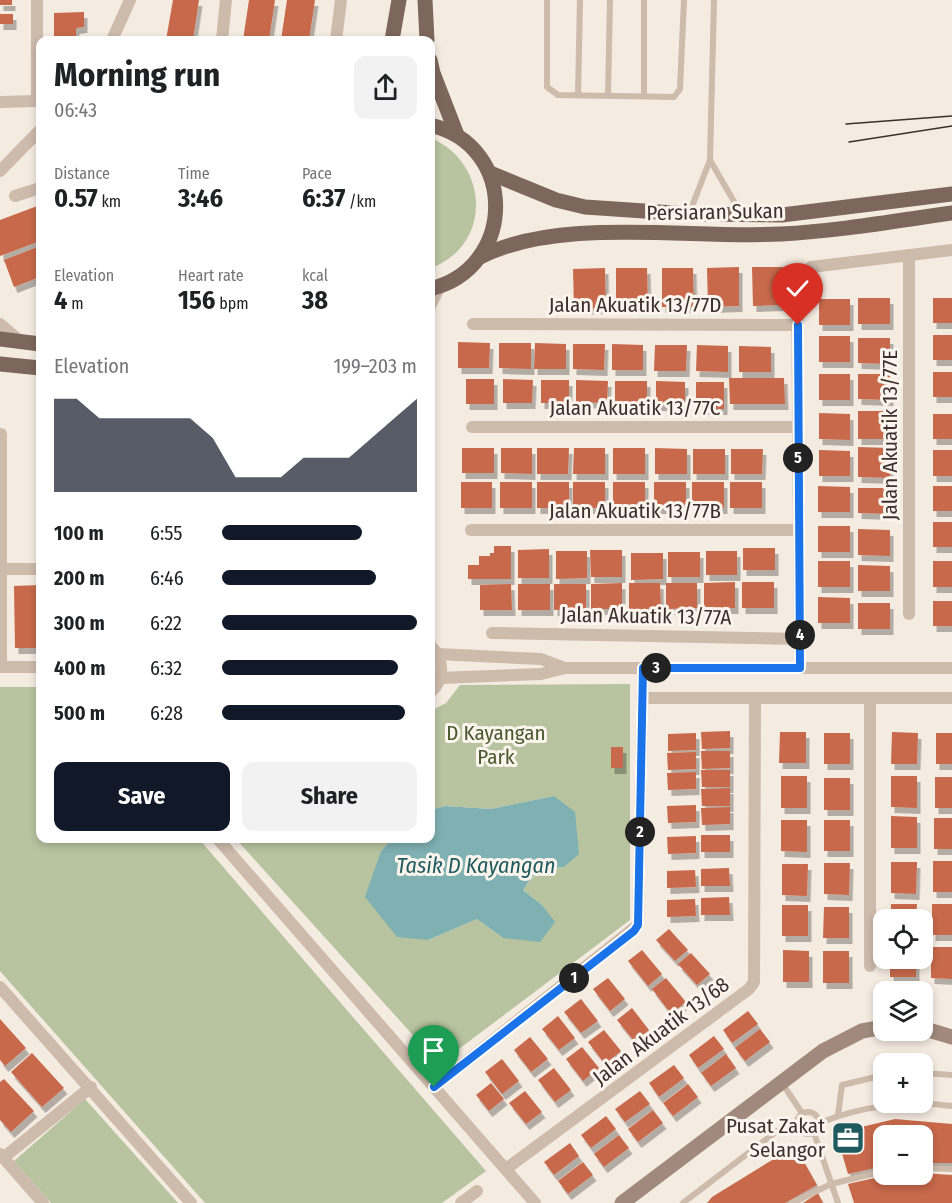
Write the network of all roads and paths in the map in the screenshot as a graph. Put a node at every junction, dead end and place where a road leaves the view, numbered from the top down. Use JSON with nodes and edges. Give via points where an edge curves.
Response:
{"nodes":[{"id":1,"x":37,"y":0,"type":"edge"},
{"id":2,"x":130,"y":0,"type":"edge"},
{"id":3,"x":226,"y":0,"type":"edge"},
{"id":4,"x":341,"y":0,"type":"edge"},
{"id":5,"x":399,"y":0,"type":"edge"},
{"id":6,"x":425,"y":0,"type":"edge"},
{"id":7,"x":547,"y":0,"type":"edge"},
{"id":8,"x":580,"y":0,"type":"edge"},
{"id":9,"x":610,"y":0,"type":"edge"},
{"id":10,"x":644,"y":0,"type":"edge"},
{"id":11,"x":684,"y":0,"type":"edge"},
{"id":12,"x":714,"y":0,"type":"edge"},
{"id":13,"x":37,"y":36,"type":"edge"},
{"id":14,"x":114,"y":36,"type":"edge"},
{"id":15,"x":222,"y":36,"type":"edge"},
{"id":16,"x":336,"y":36,"type":"edge"},
{"id":17,"x":393,"y":36,"type":"edge"},
{"id":18,"x":427,"y":36,"type":"edge"},
{"id":19,"x":435,"y":78,"type":"edge"},
{"id":20,"x":578,"y":95,"type":"junction"},
{"id":21,"x":608,"y":96,"type":"junction"},
{"id":22,"x":644,"y":96,"type":"junction"},
{"id":23,"x":0,"y":102,"type":"edge"},
{"id":24,"x":36,"y":103,"type":"edge"},
{"id":25,"x":435,"y":127,"type":"edge"},
{"id":26,"x":36,"y":134,"type":"edge"},
{"id":27,"x":457,"y":135,"type":"junction"},
{"id":28,"x":710,"y":160,"type":"junction"},
{"id":29,"x":0,"y":171,"type":"edge"},
{"id":30,"x":490,"y":172,"type":"junction"},
{"id":31,"x":36,"y":189,"type":"edge"},
{"id":32,"x":952,"y":194,"type":"edge"},
{"id":33,"x":15,"y":196,"type":"dead end"},
{"id":34,"x":952,"y":213,"type":"edge"},
{"id":35,"x":689,"y":214,"type":"junction"},
{"id":36,"x":742,"y":216,"type":"junction"},
{"id":37,"x":952,"y":250,"type":"edge"},
{"id":38,"x":909,"y":255,"type":"junction"},
{"id":39,"x":480,"y":257,"type":"junction"},
{"id":40,"x":435,"y":287,"type":"edge"},
{"id":41,"x":0,"y":324,"type":"edge"},
{"id":42,"x":473,"y":324,"type":"dead end"},
{"id":43,"x":798,"y":325,"type":"junction"},
{"id":44,"x":0,"y":339,"type":"edge"},
{"id":45,"x":21,"y":342,"type":"junction"},
{"id":46,"x":36,"y":344,"type":"edge"},
{"id":47,"x":0,"y":364,"type":"edge"},
{"id":48,"x":36,"y":368,"type":"edge"},
{"id":49,"x":472,"y":427,"type":"dead end"},
{"id":50,"x":798,"y":427,"type":"junction"},
{"id":51,"x":1,"y":434,"type":"edge"},
{"id":52,"x":471,"y":530,"type":"dead end"},
{"id":53,"x":799,"y":530,"type":"junction"},
{"id":54,"x":3,"y":569,"type":"junction"},
{"id":55,"x":36,"y":569,"type":"edge"},
{"id":56,"x":909,"y":614,"type":"dead end"},
{"id":57,"x":492,"y":633,"type":"dead end"},
{"id":58,"x":800,"y":639,"type":"junction"},
{"id":59,"x":435,"y":650,"type":"edge"},
{"id":60,"x":435,"y":652,"type":"edge"},
{"id":61,"x":0,"y":667,"type":"edge"},
{"id":62,"x":36,"y":667,"type":"edge"},
{"id":63,"x":565,"y":668,"type":"junction"},
{"id":64,"x":643,"y":668,"type":"junction"},
{"id":65,"x":800,"y":668,"type":"junction"},
{"id":66,"x":952,"y":668,"type":"edge"},
{"id":67,"x":440,"y":678,"type":"junction"},
{"id":68,"x":435,"y":686,"type":"edge"},
{"id":69,"x":643,"y":698,"type":"junction"},
{"id":70,"x":952,"y":698,"type":"edge"},
{"id":71,"x":755,"y":699,"type":"junction"},
{"id":72,"x":870,"y":700,"type":"junction"},
{"id":73,"x":221,"y":843,"type":"edge"},
{"id":74,"x":870,"y":966,"type":"dead end"},
{"id":75,"x":0,"y":987,"type":"edge"},
{"id":76,"x":873,"y":1029,"type":"edge"},
{"id":77,"x":933,"y":1031,"type":"edge"},
{"id":78,"x":952,"y":1037,"type":"edge"},
{"id":79,"x":933,"y":1074,"type":"edge"},
{"id":80,"x":952,"y":1076,"type":"edge"},
{"id":81,"x":873,"y":1078,"type":"edge"},
{"id":82,"x":782,"y":1083,"type":"junction"},
{"id":83,"x":91,"y":1087,"type":"junction"},
{"id":84,"x":434,"y":1087,"type":"junction"},
{"id":85,"x":952,"y":1106,"type":"edge"},
{"id":86,"x":802,"y":1113,"type":"junction"},
{"id":87,"x":838,"y":1115,"type":"junction"},
{"id":88,"x":819,"y":1123,"type":"junction"},
{"id":89,"x":797,"y":1127,"type":"junction"},
{"id":90,"x":814,"y":1133,"type":"junction"},
{"id":91,"x":2,"y":1156,"type":"edge"},
{"id":92,"x":933,"y":1168,"type":"edge"},
{"id":93,"x":506,"y":1169,"type":"junction"},
{"id":94,"x":952,"y":1169,"type":"edge"},
{"id":95,"x":873,"y":1174,"type":"edge"},
{"id":96,"x":831,"y":1184,"type":"junction"},
{"id":97,"x":477,"y":1191,"type":"dead end"},
{"id":98,"x":43,"y":1203,"type":"edge"},
{"id":99,"x":191,"y":1203,"type":"edge"},
{"id":100,"x":460,"y":1203,"type":"edge"},
{"id":101,"x":535,"y":1203,"type":"edge"},
{"id":102,"x":622,"y":1203,"type":"edge"},
{"id":103,"x":683,"y":1203,"type":"edge"},
{"id":104,"x":792,"y":1203,"type":"edge"},
{"id":105,"x":838,"y":1203,"type":"edge"}],
"edges":[{"from":1,"to":13,"type":"street"},
{"from":2,"to":14,"type":"street"},
{"from":3,"to":15,"type":"street"},
{"from":4,"to":16,"type":"street"},
{"from":5,"to":17,"type":"main road"},
{"from":6,"to":18,"type":"main road"},
{"from":7,"to":20,"type":"lane","via":[[547,87],[558,95]]},
{"from":8,"to":20,"type":"lane"},
{"from":9,"to":21,"type":"lane"},
{"from":10,"to":22,"type":"lane"},
{"from":11,"to":22,"type":"lane","via":[[678,94]]},
{"from":12,"to":28,"type":"lane"},
{"from":19,"to":27,"type":"main road"},
{"from":20,"to":21,"type":"lane"},
{"from":21,"to":22,"type":"lane"},
{"from":23,"to":24,"type":"street"},
{"from":25,"to":27,"type":"main road"},
{"from":26,"to":29,"type":"street"},
{"from":27,"to":30,"type":"main road"},
{"from":28,"to":35,"type":"lane"},
{"from":28,"to":36,"type":"lane"},
{"from":30,"to":35,"type":"main road","name":"Persiaran Sukan","via":[[556,200],[585,207]]},
{"from":30,"to":39,"type":"main road","via":[[497,201],[493,231]]},
{"from":31,"to":33,"type":"street"},
{"from":32,"to":36,"type":"main road","name":"Persiaran Sukan","via":[[782,215]]},
{"from":34,"to":39,"type":"main road","name":"Persiaran Sukan","via":[[780,234],[570,234],[513,243]]},
{"from":35,"to":36,"type":"main road","name":"Persiaran Sukan"},
{"from":37,"to":38,"type":"street"},
{"from":38,"to":43,"type":"street","via":[[811,267],[797,284]]},
{"from":38,"to":56,"type":"street","name":"Jalan Akuatik 13/77E"},
{"from":39,"to":40,"type":"main road","via":[[462,274]]},
{"from":41,"to":45,"type":"street"},
{"from":42,"to":43,"type":"street","name":"Jalan Akuatik 13/77D"},
{"from":43,"to":50,"type":"street"},
{"from":44,"to":45,"type":"main road"},
{"from":45,"to":46,"type":"main road"},
{"from":47,"to":48,"type":"main road"},
{"from":49,"to":50,"type":"street","name":"Jalan Akuatik 13/77C"},
{"from":50,"to":53,"type":"street"},
{"from":51,"to":54,"type":"street"},
{"from":52,"to":53,"type":"street","name":"Jalan Akuatik 13/77B"},
{"from":53,"to":58,"type":"street"},
{"from":54,"to":55,"type":"street"},
{"from":54,"to":61,"type":"street"},
{"from":57,"to":58,"type":"street","name":"Jalan Akuatik 13/77A"},
{"from":58,"to":65,"type":"street"},
{"from":59,"to":63,"type":"street","via":[[542,659]]},
{"from":60,"to":67,"type":"street","via":[[441,661]]},
{"from":61,"to":62,"type":"street"},
{"from":63,"to":64,"type":"street"},
{"from":63,"to":67,"type":"street","via":[[541,674]]},
{"from":64,"to":65,"type":"street"},
{"from":64,"to":69,"type":"street"},
{"from":65,"to":66,"type":"street"},
{"from":67,"to":68,"type":"street"},
{"from":69,"to":71,"type":"street"},
{"from":69,"to":84,"type":"street","via":[[638,925]]},
{"from":70,"to":72,"type":"street"},
{"from":71,"to":72,"type":"street"},
{"from":71,"to":93,"type":"street","name":"Jalan Akuatik 13/68","via":[[754,982],[673,1048]]},
{"from":72,"to":74,"type":"street"},
{"from":73,"to":84,"type":"street"},
{"from":75,"to":83,"type":"street"},
{"from":76,"to":82,"type":"street","via":[[824,1051]]},
{"from":77,"to":78,"type":"street"},
{"from":79,"to":80,"type":"lane"},
{"from":81,"to":87,"type":"lane","via":[[842,1085]]},
{"from":82,"to":86,"type":"lane"},
{"from":82,"to":102,"type":"street"},
{"from":83,"to":91,"type":"street"},
{"from":83,"to":99,"type":"street"},
{"from":84,"to":93,"type":"street"},
{"from":85,"to":87,"type":"lane","via":[[905,1104]]},
{"from":86,"to":88,"type":"lane","via":[[814,1113]]},
{"from":86,"to":89,"type":"lane"},
{"from":87,"to":88,"type":"lane"},
{"from":88,"to":90,"type":"lane"},
{"from":89,"to":90,"type":"lane","via":[[806,1135]]},
{"from":89,"to":103,"type":"lane","via":[[777,1131]]},
{"from":90,"to":96,"type":"lane"},
{"from":91,"to":98,"type":"street"},
{"from":92,"to":94,"type":"lane"},
{"from":93,"to":101,"type":"street"},
{"from":95,"to":96,"type":"lane"},
{"from":96,"to":104,"type":"lane"},
{"from":96,"to":105,"type":"lane"},
{"from":97,"to":100,"type":"street"}]}
